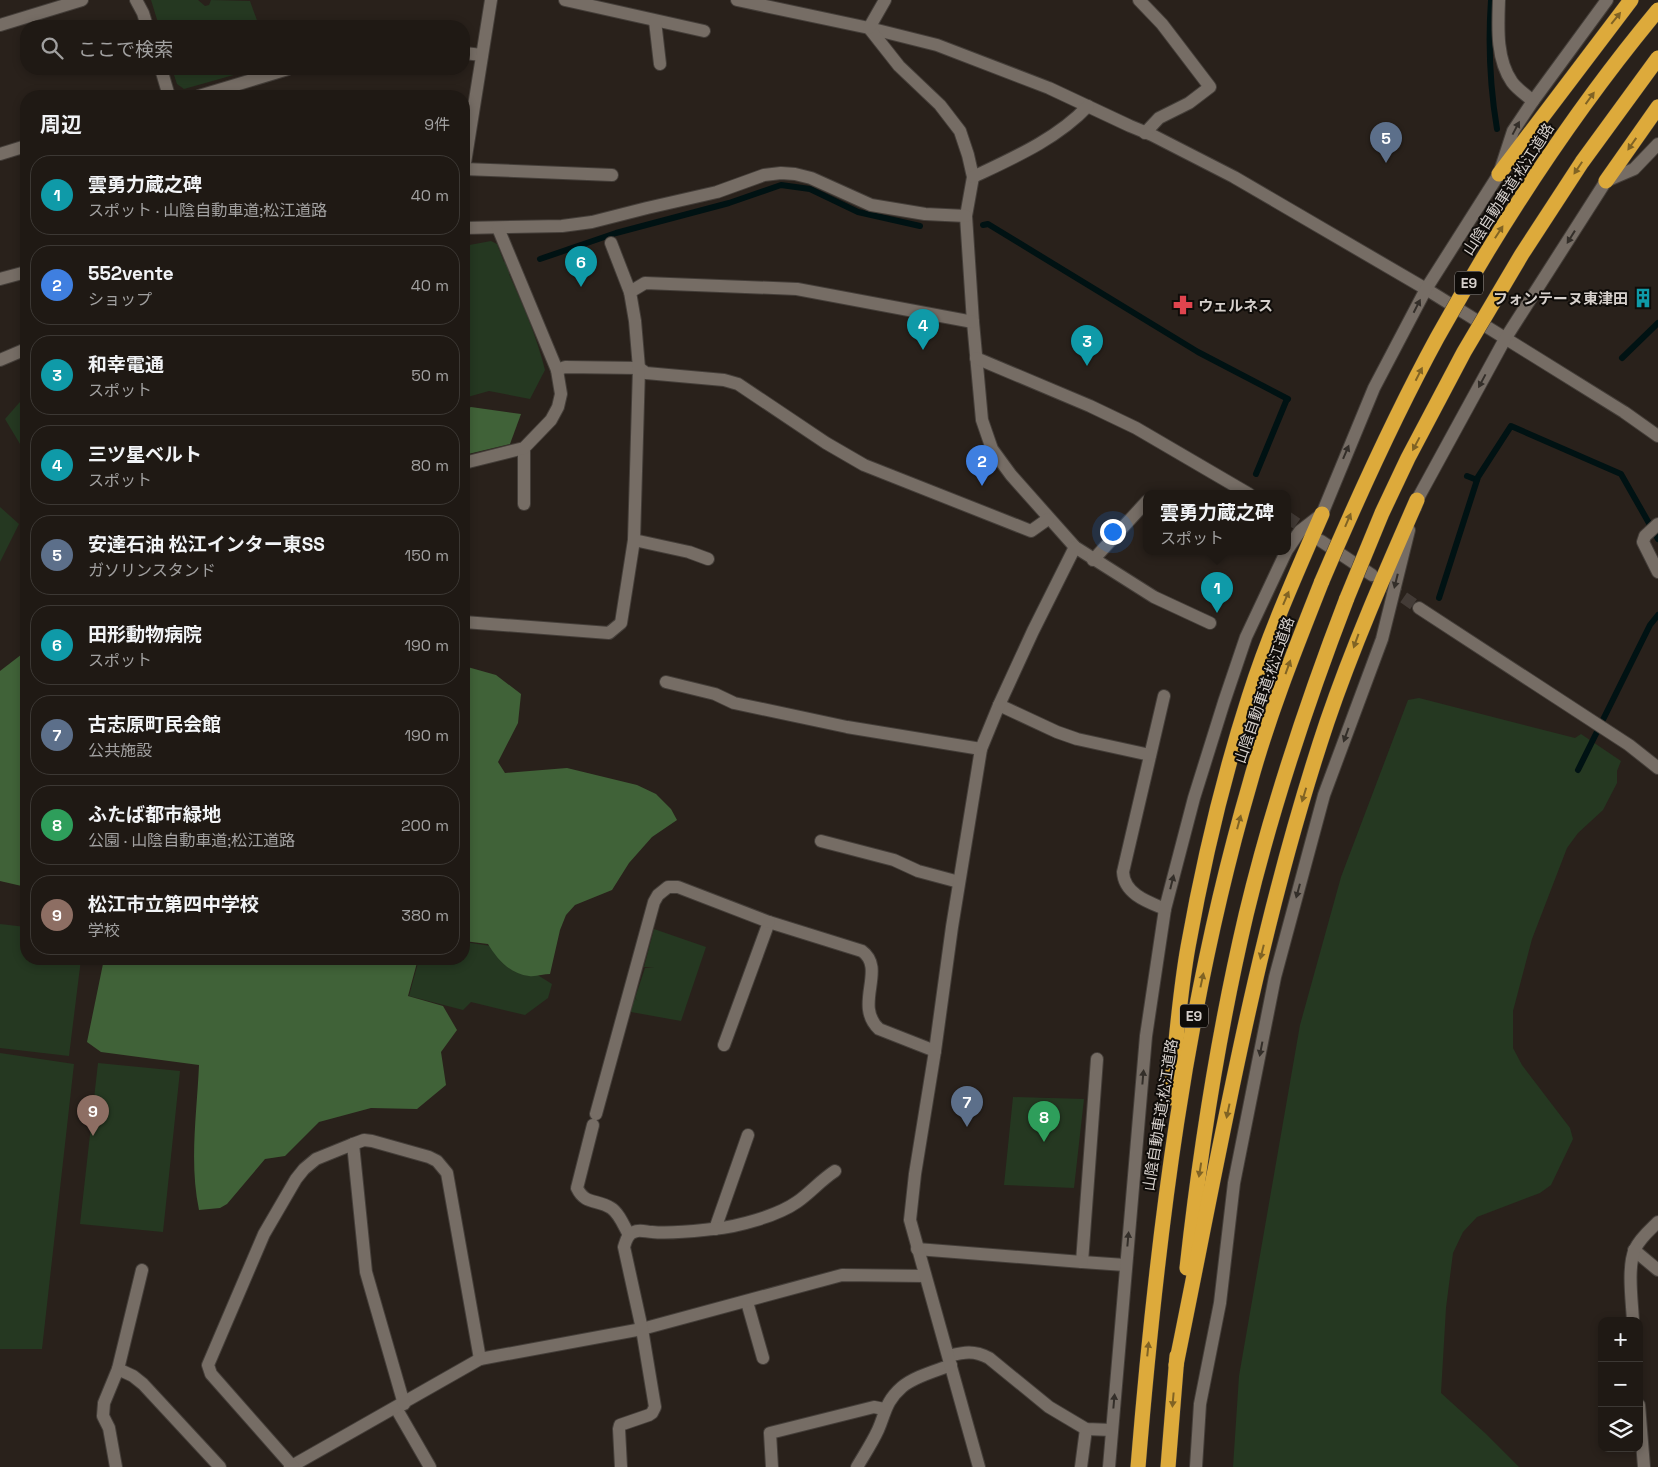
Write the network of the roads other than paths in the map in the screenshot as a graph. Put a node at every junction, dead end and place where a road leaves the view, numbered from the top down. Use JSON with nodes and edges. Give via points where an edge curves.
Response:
{"nodes":[{"id":1,"x":82,"y":0,"type":"edge"},
{"id":2,"x":136,"y":0,"type":"edge"},
{"id":3,"x":492,"y":0,"type":"edge"},
{"id":4,"x":565,"y":0,"type":"edge"},
{"id":5,"x":737,"y":0,"type":"edge"},
{"id":6,"x":885,"y":0,"type":"edge"},
{"id":7,"x":1138,"y":0,"type":"edge"},
{"id":8,"x":1499,"y":0,"type":"edge"},
{"id":9,"x":1607,"y":0,"type":"edge"},
{"id":10,"x":1631,"y":0,"type":"edge"},
{"id":11,"x":1658,"y":10,"type":"edge"},
{"id":12,"x":145,"y":20,"type":"edge"},
{"id":13,"x":655,"y":21,"type":"junction"},
{"id":14,"x":0,"y":25,"type":"edge"},
{"id":15,"x":869,"y":28,"type":"junction"},
{"id":16,"x":704,"y":32,"type":"dead end"},
{"id":17,"x":470,"y":54,"type":"edge"},
{"id":18,"x":482,"y":55,"type":"junction"},
{"id":19,"x":1658,"y":58,"type":"edge"},
{"id":20,"x":660,"y":64,"type":"dead end"},
{"id":21,"x":162,"y":75,"type":"edge"},
{"id":22,"x":268,"y":75,"type":"edge"},
{"id":23,"x":167,"y":90,"type":"edge"},
{"id":24,"x":219,"y":90,"type":"edge"},
{"id":25,"x":1532,"y":101,"type":"junction"},
{"id":26,"x":1088,"y":106,"type":"junction"},
{"id":27,"x":1658,"y":107,"type":"edge"},
{"id":28,"x":470,"y":130,"type":"edge"},
{"id":29,"x":1145,"y":132,"type":"junction"},
{"id":30,"x":1658,"y":144,"type":"edge"},
{"id":31,"x":20,"y":148,"type":"edge"},
{"id":32,"x":0,"y":154,"type":"edge"},
{"id":33,"x":470,"y":168,"type":"edge"},
{"id":34,"x":1499,"y":174,"type":"junction"},
{"id":35,"x":612,"y":175,"type":"dead end"},
{"id":36,"x":972,"y":177,"type":"junction"},
{"id":37,"x":1606,"y":181,"type":"junction"},
{"id":38,"x":966,"y":216,"type":"junction"},
{"id":39,"x":470,"y":228,"type":"edge"},
{"id":40,"x":498,"y":228,"type":"junction"},
{"id":41,"x":612,"y":243,"type":"dead end"},
{"id":42,"x":20,"y":274,"type":"edge"},
{"id":43,"x":0,"y":279,"type":"edge"},
{"id":44,"x":1426,"y":289,"type":"junction"},
{"id":45,"x":630,"y":292,"type":"junction"},
{"id":46,"x":973,"y":322,"type":"junction"},
{"id":47,"x":1505,"y":339,"type":"junction"},
{"id":48,"x":20,"y":352,"type":"edge"},
{"id":49,"x":976,"y":358,"type":"junction"},
{"id":50,"x":0,"y":360,"type":"edge"},
{"id":51,"x":639,"y":368,"type":"junction"},
{"id":52,"x":557,"y":370,"type":"junction"},
{"id":53,"x":1658,"y":436,"type":"edge"},
{"id":54,"x":524,"y":448,"type":"junction"},
{"id":55,"x":470,"y":462,"type":"edge"},
{"id":56,"x":1242,"y":490,"type":"edge"},
{"id":57,"x":1417,"y":500,"type":"junction"},
{"id":58,"x":524,"y":504,"type":"dead end"},
{"id":59,"x":1143,"y":505,"type":"edge"},
{"id":60,"x":1322,"y":514,"type":"junction"},
{"id":61,"x":1048,"y":519,"type":"junction"},
{"id":62,"x":1654,"y":528,"type":"edge"},
{"id":63,"x":634,"y":540,"type":"junction"},
{"id":64,"x":1321,"y":541,"type":"tunnel mouth"},
{"id":65,"x":1291,"y":545,"type":"edge"},
{"id":66,"x":1074,"y":548,"type":"junction"},
{"id":67,"x":1285,"y":555,"type":"edge"},
{"id":68,"x":708,"y":559,"type":"dead end"},
{"id":69,"x":1093,"y":560,"type":"junction"},
{"id":70,"x":1658,"y":572,"type":"edge"},
{"id":71,"x":1372,"y":575,"type":"tunnel mouth"},
{"id":72,"x":1419,"y":608,"type":"tunnel mouth"},
{"id":73,"x":470,"y":622,"type":"edge"},
{"id":74,"x":1210,"y":623,"type":"dead end"},
{"id":75,"x":666,"y":682,"type":"dead end"},
{"id":76,"x":1164,"y":696,"type":"dead end"},
{"id":77,"x":999,"y":705,"type":"junction"},
{"id":78,"x":982,"y":749,"type":"junction"},
{"id":79,"x":1150,"y":755,"type":"junction"},
{"id":80,"x":1658,"y":768,"type":"edge"},
{"id":81,"x":821,"y":841,"type":"dead end"},
{"id":82,"x":959,"y":882,"type":"junction"},
{"id":83,"x":1165,"y":909,"type":"junction"},
{"id":84,"x":770,"y":922,"type":"junction"},
{"id":85,"x":724,"y":1045,"type":"dead end"},
{"id":86,"x":935,"y":1051,"type":"junction"},
{"id":87,"x":1097,"y":1059,"type":"dead end"},
{"id":88,"x":748,"y":1135,"type":"dead end"},
{"id":89,"x":353,"y":1144,"type":"junction"},
{"id":90,"x":835,"y":1171,"type":"dead end"},
{"id":91,"x":1163,"y":1209,"type":"junction"},
{"id":92,"x":1658,"y":1222,"type":"edge"},
{"id":93,"x":715,"y":1229,"type":"junction"},
{"id":94,"x":629,"y":1235,"type":"junction"},
{"id":95,"x":918,"y":1249,"type":"junction"},
{"id":96,"x":1634,"y":1250,"type":"junction"},
{"id":97,"x":1082,"y":1262,"type":"junction"},
{"id":98,"x":1125,"y":1265,"type":"junction"},
{"id":99,"x":142,"y":1270,"type":"dead end"},
{"id":100,"x":1658,"y":1270,"type":"edge"},
{"id":101,"x":924,"y":1276,"type":"junction"},
{"id":102,"x":747,"y":1302,"type":"junction"},
{"id":103,"x":1634,"y":1317,"type":"edge"},
{"id":104,"x":642,"y":1329,"type":"junction"},
{"id":105,"x":763,"y":1358,"type":"dead end"},
{"id":106,"x":480,"y":1359,"type":"junction"},
{"id":107,"x":950,"y":1360,"type":"junction"},
{"id":108,"x":1176,"y":1365,"type":"junction"},
{"id":109,"x":118,"y":1369,"type":"junction"},
{"id":110,"x":400,"y":1406,"type":"junction"},
{"id":111,"x":1639,"y":1407,"type":"edge"},
{"id":112,"x":884,"y":1409,"type":"junction"},
{"id":113,"x":1086,"y":1429,"type":"junction"},
{"id":114,"x":1112,"y":1430,"type":"junction"},
{"id":115,"x":116,"y":1467,"type":"edge"},
{"id":116,"x":220,"y":1467,"type":"edge"},
{"id":117,"x":292,"y":1467,"type":"edge"},
{"id":118,"x":430,"y":1467,"type":"edge"},
{"id":119,"x":621,"y":1467,"type":"edge"},
{"id":120,"x":772,"y":1467,"type":"edge"},
{"id":121,"x":857,"y":1467,"type":"edge"},
{"id":122,"x":979,"y":1467,"type":"edge"},
{"id":123,"x":1081,"y":1467,"type":"edge"},
{"id":124,"x":1109,"y":1467,"type":"edge"},
{"id":125,"x":1138,"y":1467,"type":"edge"},
{"id":126,"x":1168,"y":1467,"type":"edge"},
{"id":127,"x":1196,"y":1467,"type":"edge"},
{"id":128,"x":1644,"y":1467,"type":"edge"}],
"edges":[{"from":1,"to":14,"type":"street"},
{"from":2,"to":12,"type":"street"},
{"from":3,"to":18,"type":"street"},
{"from":4,"to":13,"type":"street"},
{"from":5,"to":15,"type":"street"},
{"from":6,"to":15,"type":"street"},
{"from":7,"to":29,"type":"street","via":[[1162,24],[1210,87],[1189,103],[1159,118]]},
{"from":8,"to":25,"type":"street","via":[[1498,32],[1503,65],[1512,82]]},
{"from":9,"to":25,"type":"street"},
{"from":34,"to":10,"type":"highway","one_way":true},
{"from":91,"to":11,"type":"highway","name":"山陰自動車道;松江道路","number":"E9","one_way":true,"bridge":true,"via":[[1188,1045],[1216,908],[1250,782],[1288,666],[1322,580],[1436,339],[1496,237],[1556,145]]},
{"from":13,"to":16,"type":"street"},
{"from":13,"to":20,"type":"street"},
{"from":15,"to":26,"type":"street","via":[[937,45]]},
{"from":15,"to":36,"type":"street","via":[[899,66],[940,105],[960,130]]},
{"from":17,"to":18,"type":"street"},
{"from":18,"to":28,"type":"street"},
{"from":19,"to":108,"type":"highway","number":"E9","one_way":true,"bridge":true,"via":[[1582,162],[1464,352],[1382,513],[1318,674],[1280,790],[1246,915],[1220,1043],[1194,1206]]},
{"from":21,"to":23,"type":"street"},
{"from":22,"to":24,"type":"street"},
{"from":34,"to":25,"type":"street","one_way":true,"via":[[1514,131]]},
{"from":26,"to":29,"type":"street"},
{"from":26,"to":36,"type":"street","via":[[1074,120],[1040,143]]},
{"from":27,"to":37,"type":"highway","one_way":true},
{"from":29,"to":44,"type":"street","via":[[1234,177]]},
{"from":30,"to":37,"type":"street","via":[[1634,169]]},
{"from":31,"to":32,"type":"street"},
{"from":33,"to":35,"type":"street"},
{"from":34,"to":44,"type":"street"},
{"from":36,"to":38,"type":"street"},
{"from":37,"to":47,"type":"street","one_way":true},
{"from":38,"to":40,"type":"street","via":[[924,214],[871,205],[811,178],[781,173],[592,222]]},
{"from":38,"to":46,"type":"street"},
{"from":39,"to":40,"type":"street"},
{"from":40,"to":52,"type":"street"},
{"from":41,"to":45,"type":"street"},
{"from":42,"to":43,"type":"street"},
{"from":44,"to":47,"type":"street"},
{"from":60,"to":44,"type":"street","one_way":true,"via":[[1374,388]]},
{"from":45,"to":46,"type":"street","via":[[644,283],[797,289]]},
{"from":45,"to":51,"type":"street"},
{"from":46,"to":49,"type":"street"},
{"from":47,"to":53,"type":"street"},
{"from":47,"to":57,"type":"street","one_way":true},
{"from":48,"to":50,"type":"street"},
{"from":49,"to":56,"type":"street","via":[[1128,424]]},
{"from":49,"to":61,"type":"street","via":[[982,420],[992,449]]},
{"from":51,"to":52,"type":"street"},
{"from":51,"to":61,"type":"street","via":[[646,373],[738,384],[864,465],[1030,531]]},
{"from":51,"to":63,"type":"street"},
{"from":52,"to":54,"type":"street","via":[[561,394],[558,407],[551,420]]},
{"from":54,"to":55,"type":"street"},
{"from":54,"to":58,"type":"street"},
{"from":57,"to":108,"type":"highway","one_way":true,"via":[[1363,623],[1297,818],[1260,955]]},
{"from":57,"to":127,"type":"street","one_way":true,"via":[[1382,639],[1324,795],[1275,977],[1234,1184],[1220,1303],[1200,1404]]},
{"from":59,"to":69,"type":"street"},
{"from":60,"to":65,"type":"street","via":[[1300,531]]},
{"from":91,"to":60,"type":"highway","one_way":true,"via":[[1178,1024],[1205,861],[1249,696]]},
{"from":61,"to":66,"type":"street"},
{"from":62,"to":70,"type":"street","via":[[1643,542]]},
{"from":63,"to":68,"type":"street"},
{"from":63,"to":73,"type":"street","via":[[621,624],[610,633]]},
{"from":64,"to":71,"type":"street"},
{"from":66,"to":69,"type":"street"},
{"from":66,"to":77,"type":"street"},
{"from":83,"to":67,"type":"street","one_way":true,"via":[[1194,798],[1227,692],[1246,637]]},
{"from":69,"to":74,"type":"street","via":[[1154,596]]},
{"from":72,"to":80,"type":"street","via":[[1629,745]]},
{"from":75,"to":78,"type":"street","via":[[715,694],[734,704]]},
{"from":76,"to":79,"type":"street"},
{"from":77,"to":78,"type":"street"},
{"from":77,"to":79,"type":"street","via":[[1077,739]]},
{"from":78,"to":82,"type":"street"},
{"from":79,"to":83,"type":"street","via":[[1123,872],[1132,892]]},
{"from":81,"to":82,"type":"street","via":[[894,860],[918,871]]},
{"from":82,"to":86,"type":"street"},
{"from":98,"to":83,"type":"street","one_way":true,"via":[[1146,1036]]},
{"from":84,"to":85,"type":"street"},
{"from":84,"to":86,"type":"street","via":[[862,950],[872,966],[869,1016],[874,1024],[879,1029]]},
{"from":84,"to":94,"type":"street","via":[[678,887],[668,887],[654,902],[577,1188],[586,1199],[612,1208]]},
{"from":86,"to":95,"type":"street","via":[[910,1220]]},
{"from":87,"to":97,"type":"street"},
{"from":88,"to":93,"type":"street"},
{"from":89,"to":106,"type":"street","via":[[372,1141],[429,1157],[437,1161],[446,1173]]},
{"from":89,"to":110,"type":"street","via":[[366,1272]]},
{"from":89,"to":117,"type":"street","via":[[316,1160],[296,1179],[264,1234],[208,1365],[211,1374]]},
{"from":90,"to":93,"type":"street","via":[[796,1203],[760,1219]]},
{"from":125,"to":91,"type":"highway","name":"山陰自動車道;松江道路","number":"E9","one_way":true},
{"from":92,"to":96,"type":"street"},
{"from":93,"to":94,"type":"street","via":[[663,1234],[638,1231]]},
{"from":94,"to":104,"type":"street","via":[[624,1247]]},
{"from":95,"to":97,"type":"street"},
{"from":95,"to":101,"type":"street"},
{"from":96,"to":100,"type":"street"},
{"from":96,"to":103,"type":"street","via":[[1630,1275]]},
{"from":97,"to":98,"type":"street"},
{"from":114,"to":98,"type":"street","one_way":true},
{"from":99,"to":109,"type":"street"},
{"from":101,"to":102,"type":"street","via":[[842,1275]]},
{"from":101,"to":107,"type":"street"},
{"from":102,"to":104,"type":"street"},
{"from":102,"to":105,"type":"street"},
{"from":104,"to":106,"type":"street"},
{"from":104,"to":119,"type":"street","via":[[655,1407],[649,1415],[620,1425]]},
{"from":106,"to":110,"type":"street"},
{"from":107,"to":112,"type":"street","via":[[903,1386]]},
{"from":107,"to":113,"type":"street","via":[[968,1351],[981,1354],[1049,1407]]},
{"from":107,"to":122,"type":"street"},
{"from":108,"to":126,"type":"highway","number":"E9","one_way":true},
{"from":109,"to":115,"type":"street","via":[[104,1402],[103,1416],[109,1428]]},
{"from":109,"to":116,"type":"street","via":[[143,1384]]},
{"from":110,"to":117,"type":"street"},
{"from":110,"to":118,"type":"street"},
{"from":111,"to":128,"type":"street"},
{"from":112,"to":120,"type":"street","via":[[874,1407],[770,1433]]},
{"from":112,"to":121,"type":"street","via":[[878,1429]]},
{"from":113,"to":114,"type":"street"},
{"from":113,"to":123,"type":"street"},
{"from":114,"to":124,"type":"street"}]}
